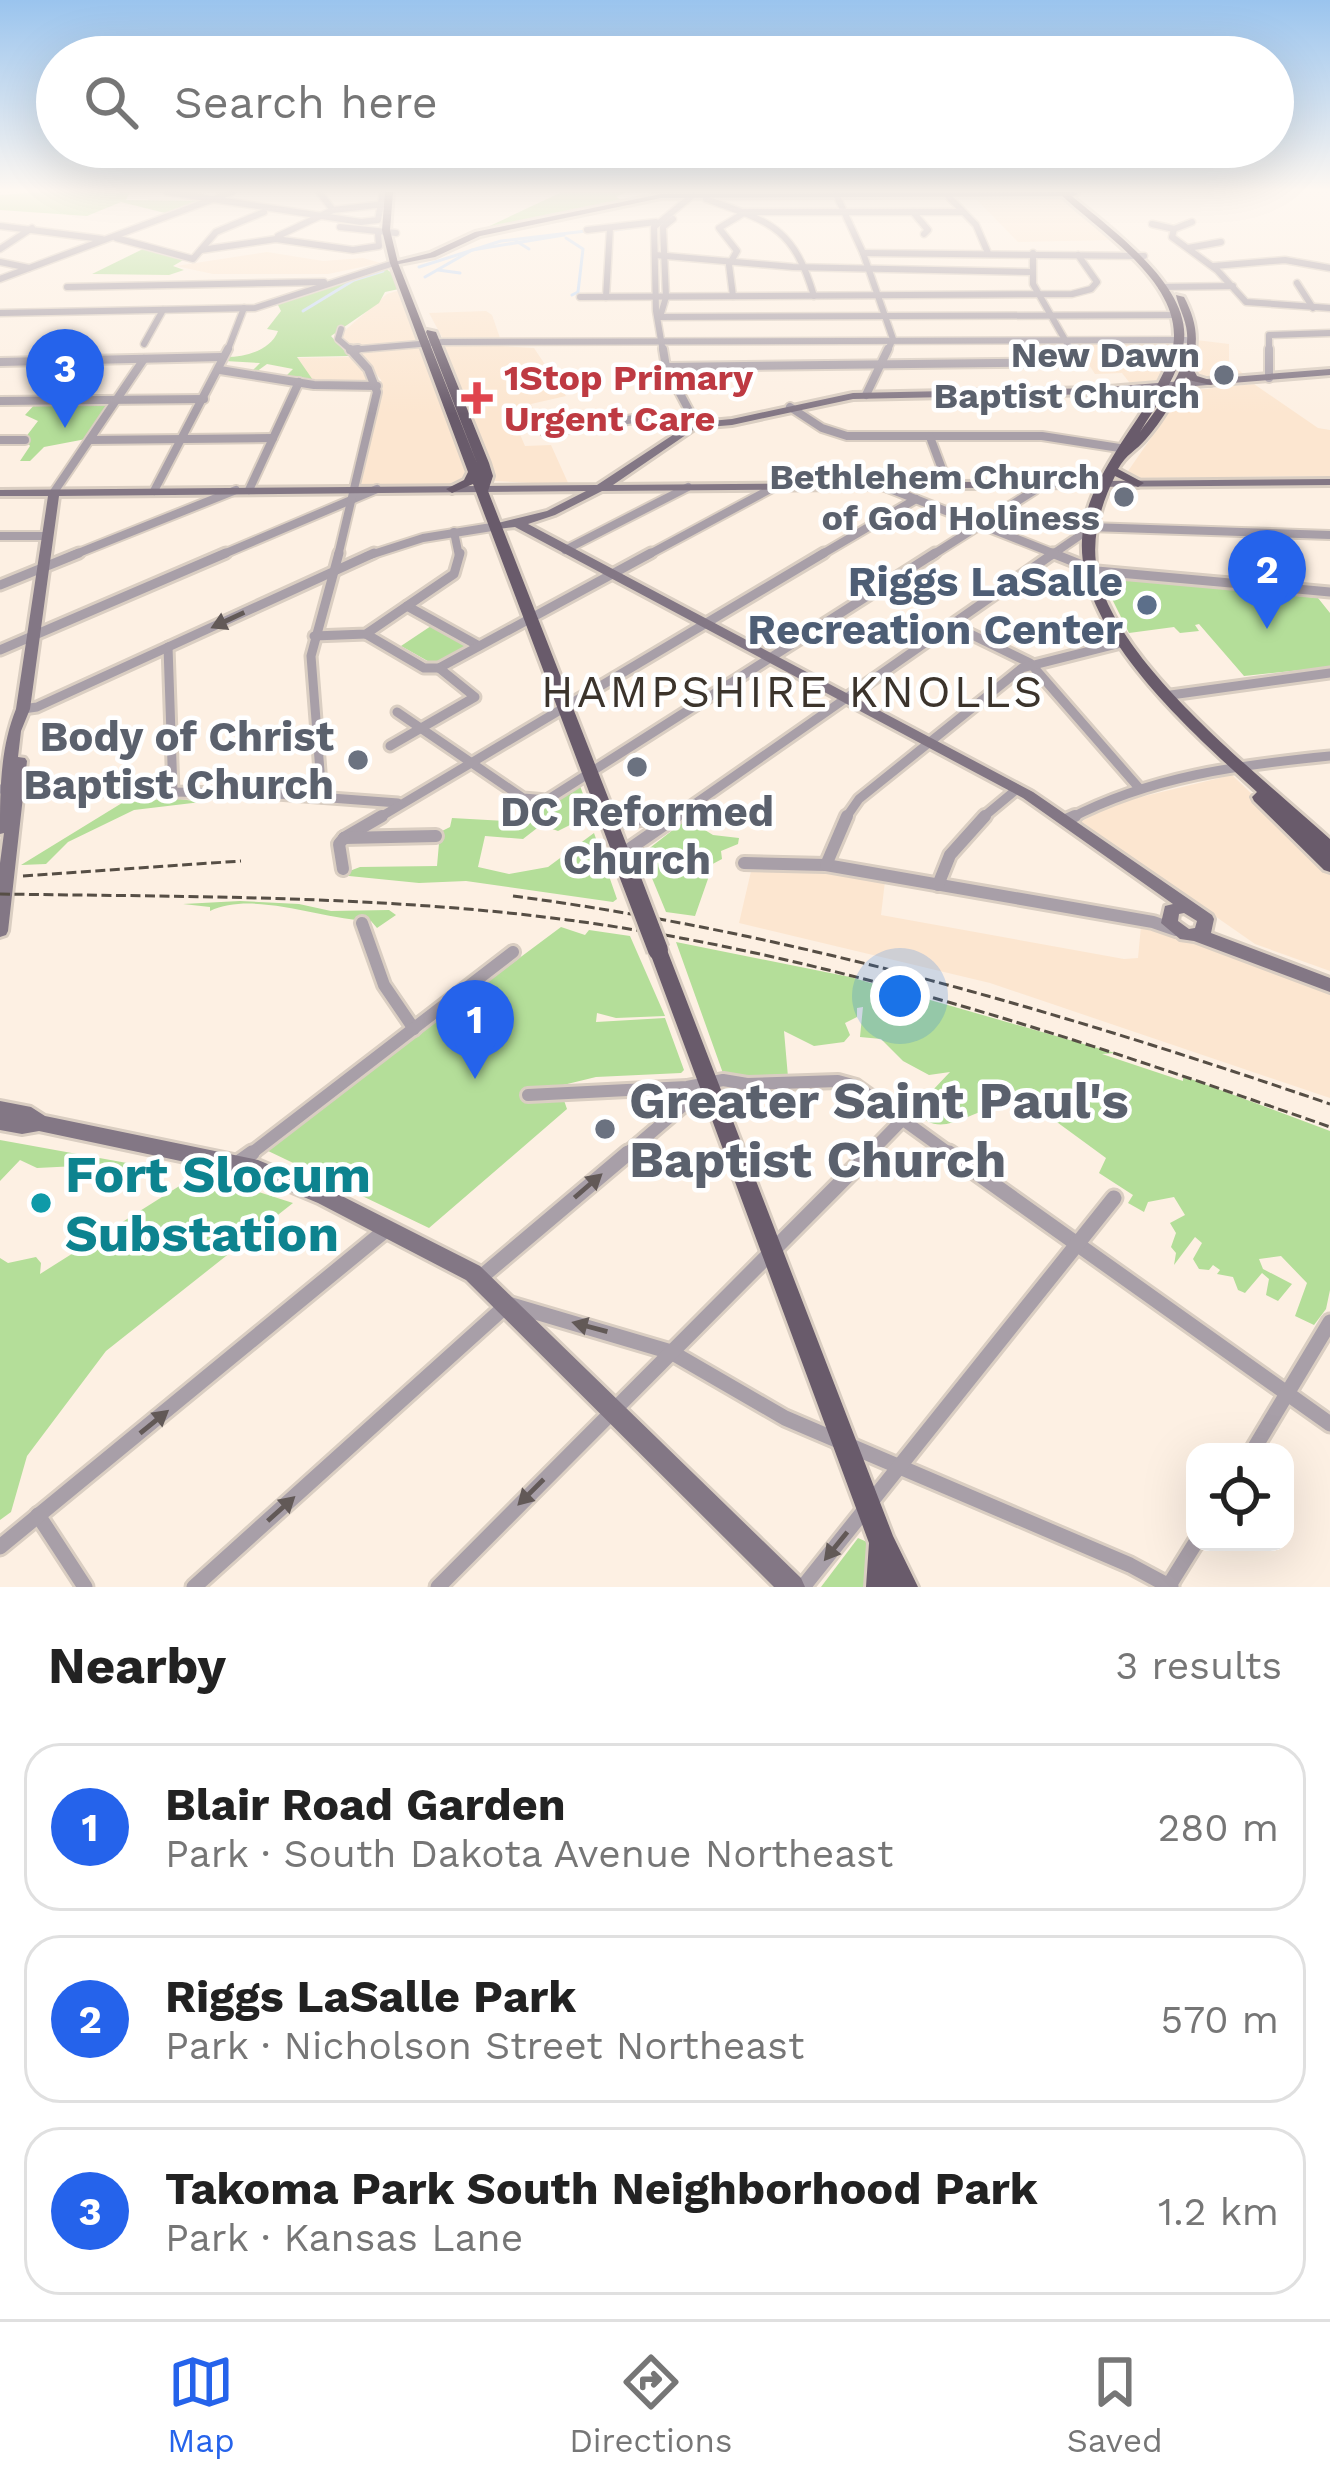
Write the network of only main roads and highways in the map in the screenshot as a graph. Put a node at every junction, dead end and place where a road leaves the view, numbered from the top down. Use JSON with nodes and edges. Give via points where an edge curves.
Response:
{"nodes":[{"id":1,"x":400,"y":266,"type":"edge"},
{"id":2,"x":1148,"y":266,"type":"edge"},
{"id":3,"x":1167,"y":287,"type":"junction"},
{"id":4,"x":1186,"y":340,"type":"junction"},
{"id":5,"x":1189,"y":368,"type":"junction"},
{"id":6,"x":1211,"y":382,"type":"road end"},
{"id":7,"x":1169,"y":389,"type":"junction"},
{"id":8,"x":1129,"y":392,"type":"road end"},
{"id":9,"x":1149,"y":405,"type":"junction"},
{"id":10,"x":1126,"y":449,"type":"junction"},
{"id":11,"x":1112,"y":470,"type":"junction"},
{"id":12,"x":480,"y":481,"type":"junction"},
{"id":13,"x":1138,"y":483,"type":"road end"},
{"id":14,"x":452,"y":489,"type":"road end"},
{"id":15,"x":519,"y":524,"type":"road end"},
{"id":16,"x":501,"y":533,"type":"junction"},
{"id":17,"x":1238,"y":767,"type":"junction"},
{"id":18,"x":1330,"y":848,"type":"edge"},
{"id":19,"x":1330,"y":866,"type":"edge"},
{"id":20,"x":882,"y":1544,"type":"junction"},
{"id":21,"x":880,"y":1587,"type":"edge"},
{"id":22,"x":904,"y":1587,"type":"edge"}],
"edges":[{"from":1,"to":12,"type":"main road"},
{"from":2,"to":3,"type":"main road"},
{"from":3,"to":4,"type":"main road"},
{"from":3,"to":4,"type":"main road","via":[[1189,314]]},
{"from":4,"to":5,"type":"main road"},
{"from":4,"to":7,"type":"main road"},
{"from":5,"to":6,"type":"main road","via":[[1192,378]]},
{"from":5,"to":7,"type":"main road"},
{"from":7,"to":9,"type":"main road"},
{"from":7,"to":10,"type":"main road"},
{"from":8,"to":9,"type":"main road"},
{"from":9,"to":10,"type":"main road"},
{"from":10,"to":11,"type":"main road"},
{"from":11,"to":13,"type":"main road"},
{"from":11,"to":17,"type":"main road","via":[[1088,529],[1089,569],[1103,608]]},
{"from":12,"to":14,"type":"main road"},
{"from":12,"to":16,"type":"main road"},
{"from":15,"to":16,"type":"main road"},
{"from":16,"to":20,"type":"main road","bridge":true},
{"from":17,"to":18,"type":"main road"},
{"from":17,"to":19,"type":"main road"},
{"from":20,"to":21,"type":"main road"},
{"from":20,"to":22,"type":"main road"}]}
